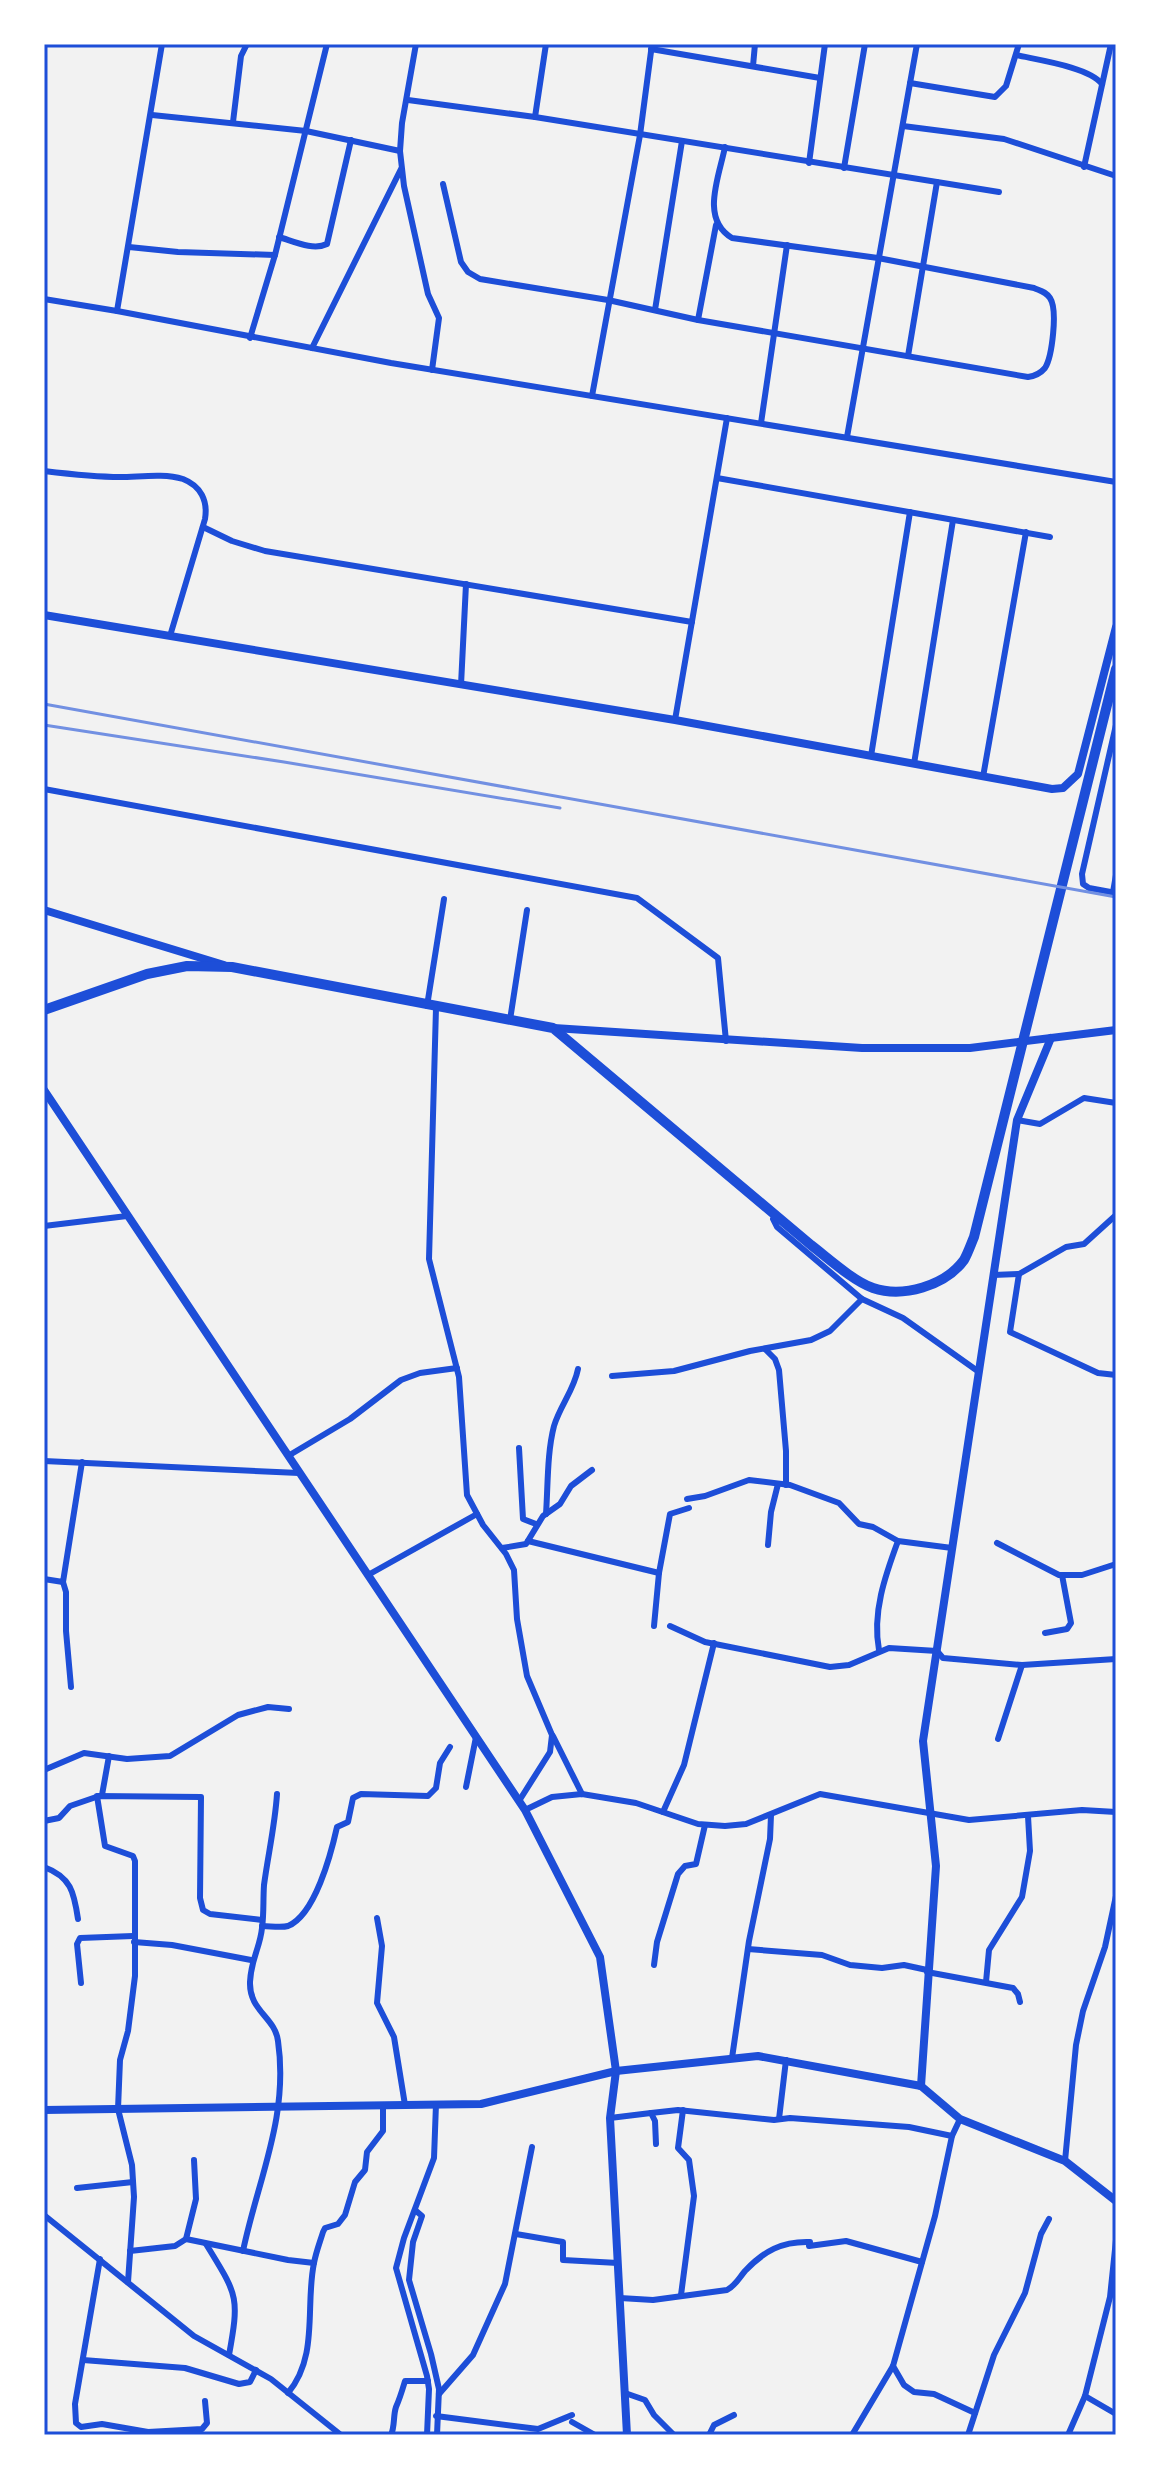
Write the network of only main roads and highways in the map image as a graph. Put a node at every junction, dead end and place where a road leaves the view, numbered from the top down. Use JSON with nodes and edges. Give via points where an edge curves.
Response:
{"nodes":[{"id":1,"x":1116,"y":669,"type":"edge"},
{"id":2,"x":44,"y":1010,"type":"edge"}],
"edges":[{"from":1,"to":2,"type":"main road","via":[[974,1237],[964,1260],[948,1276],[924,1287],[897,1293],[871,1288],[553,1028],[232,967],[187,966],[147,974]]}]}
